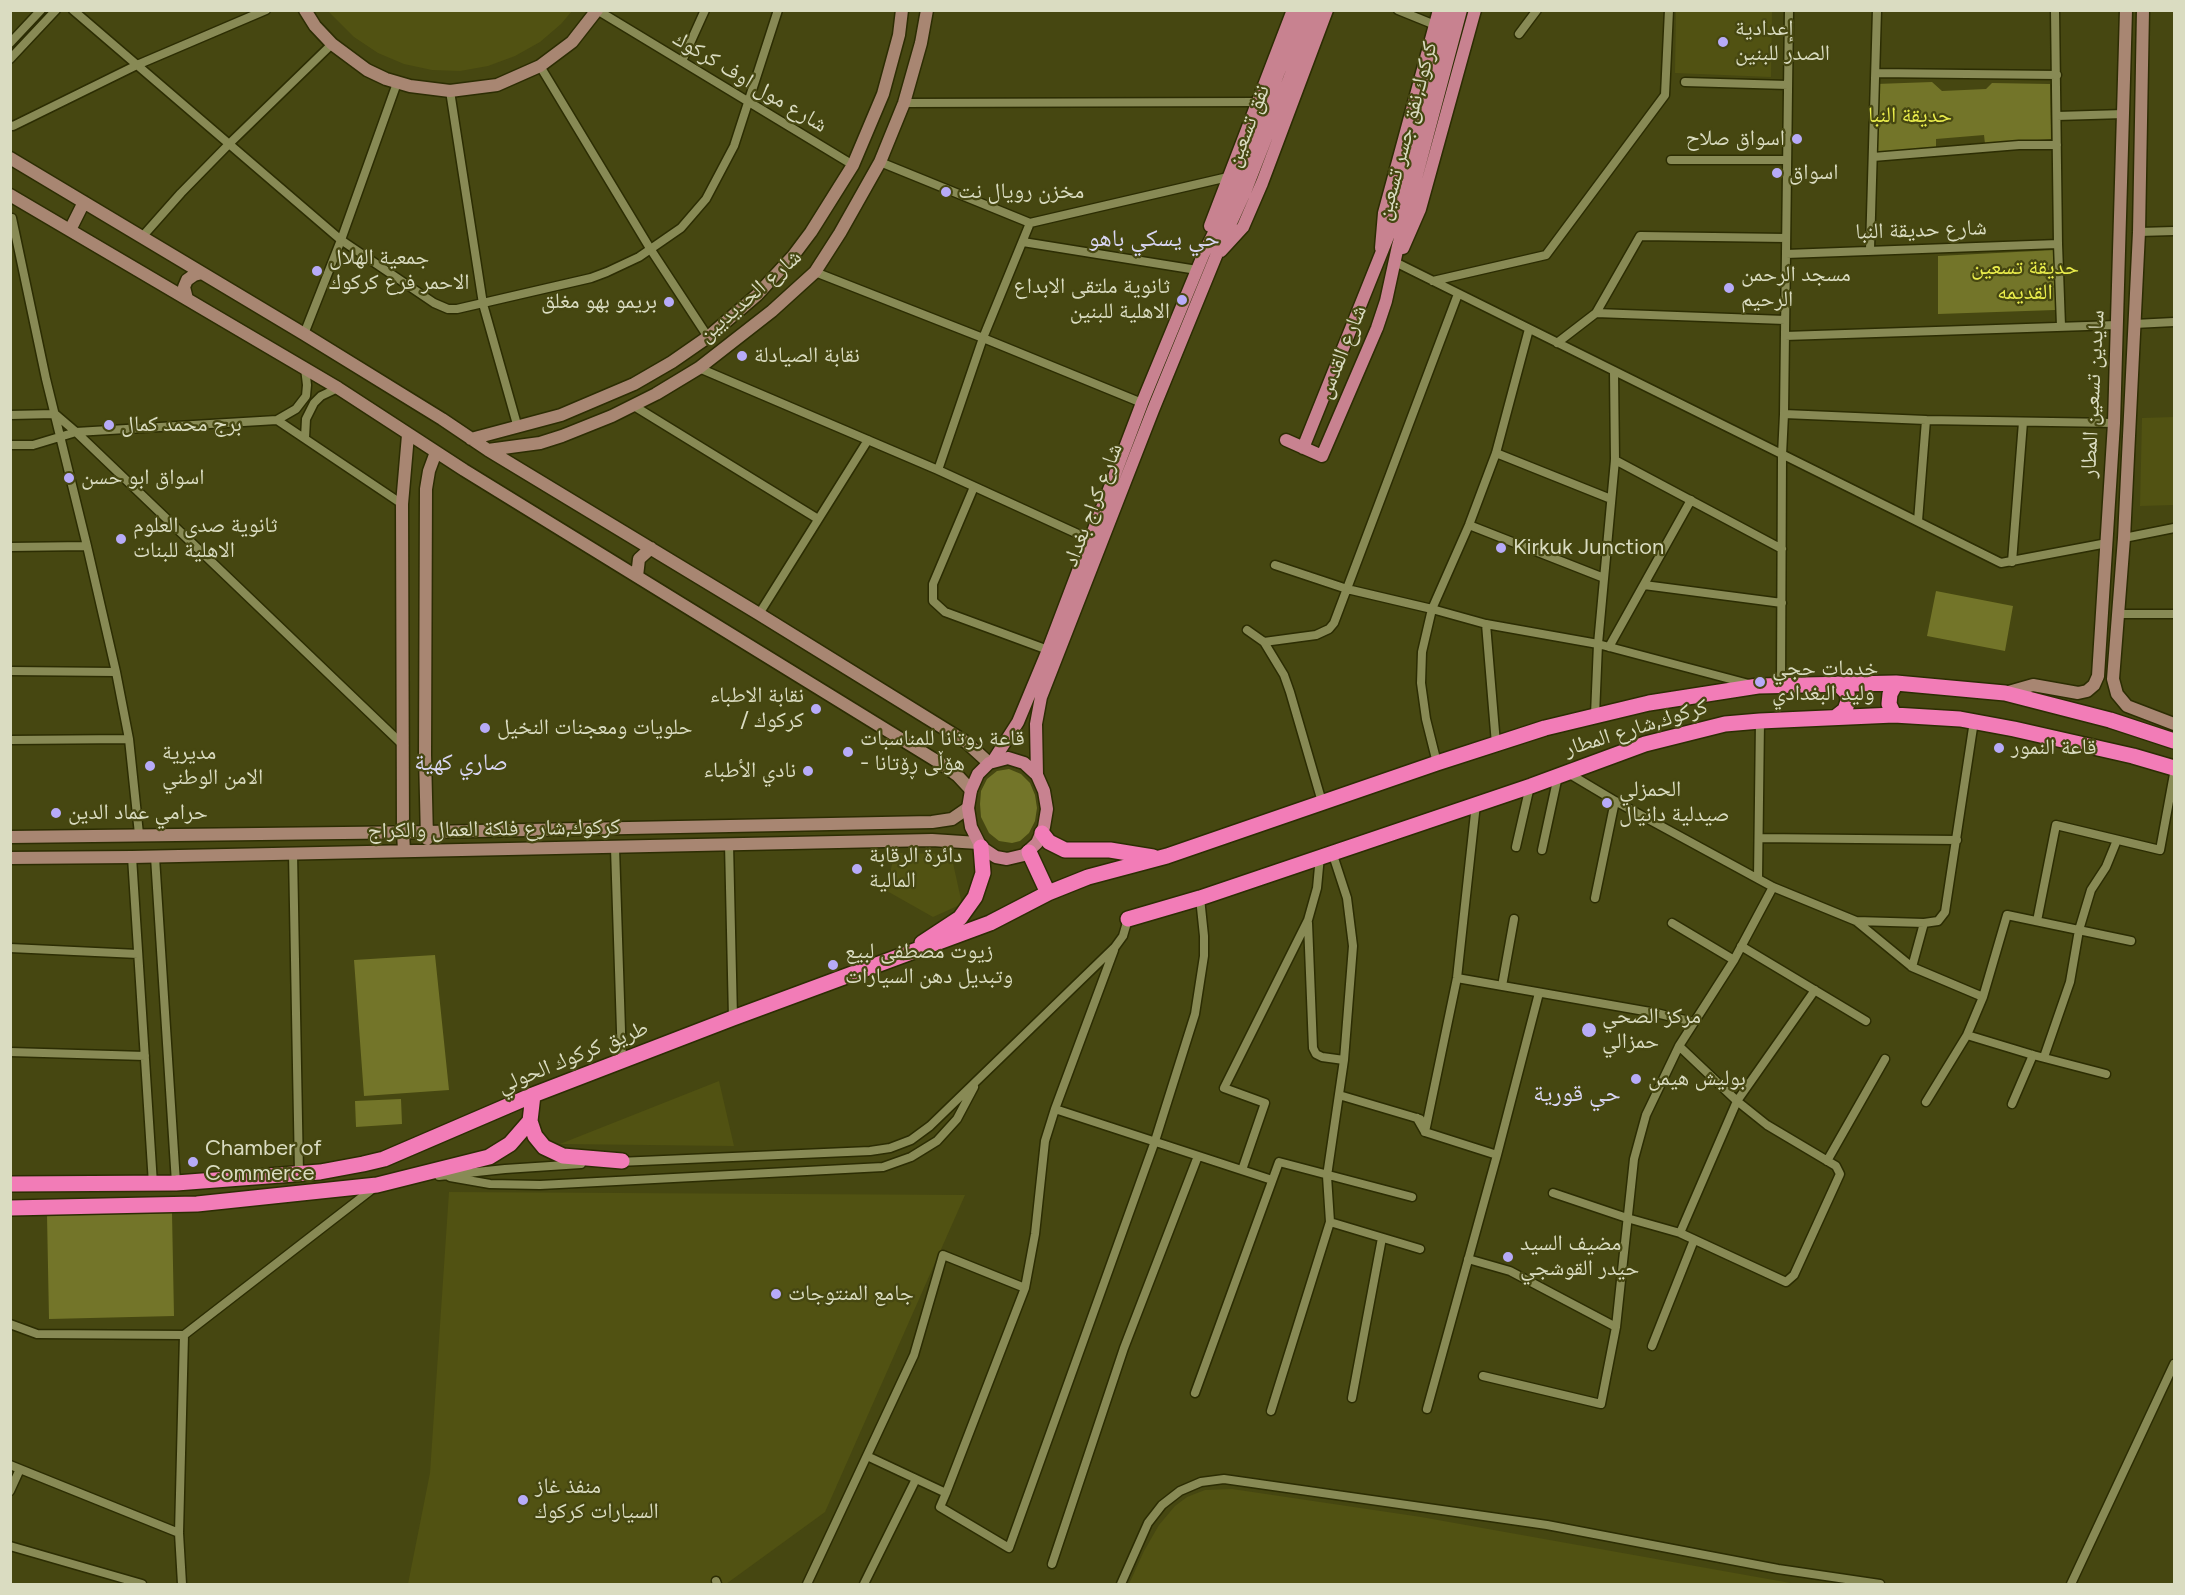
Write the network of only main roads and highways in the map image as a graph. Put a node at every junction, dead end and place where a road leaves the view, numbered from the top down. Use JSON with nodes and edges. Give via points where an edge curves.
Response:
{"nodes":[{"id":1,"x":1293,"y":10,"type":"edge"},
{"id":2,"x":1304,"y":10,"type":"edge"},
{"id":3,"x":1316,"y":10,"type":"edge"},
{"id":4,"x":1327,"y":10,"type":"edge"},
{"id":5,"x":1439,"y":10,"type":"edge"},
{"id":6,"x":1450,"y":10,"type":"edge"},
{"id":7,"x":1461,"y":10,"type":"edge"},
{"id":8,"x":1475,"y":10,"type":"edge"},
{"id":9,"x":1210,"y":254,"type":"junction"},
{"id":10,"x":1381,"y":255,"type":"junction"},
{"id":11,"x":1395,"y":262,"type":"junction"},
{"id":12,"x":1286,"y":440,"type":"dead end"},
{"id":13,"x":1303,"y":448,"type":"junction"},
{"id":14,"x":1896,"y":683,"type":"junction"},
{"id":15,"x":1838,"y":684,"type":"junction"},
{"id":16,"x":1894,"y":715,"type":"junction"},
{"id":17,"x":1836,"y":717,"type":"junction"},
{"id":18,"x":2175,"y":741,"type":"edge"},
{"id":19,"x":991,"y":762,"type":"junction"},
{"id":20,"x":2175,"y":768,"type":"edge"},
{"id":21,"x":1037,"y":775,"type":"junction"},
{"id":22,"x":1042,"y":833,"type":"junction"},
{"id":23,"x":980,"y":845,"type":"junction"},
{"id":24,"x":1029,"y":852,"type":"junction"},
{"id":25,"x":1159,"y":858,"type":"junction"},
{"id":26,"x":1130,"y":865,"type":"joint"},
{"id":27,"x":1048,"y":893,"type":"junction"},
{"id":28,"x":1128,"y":919,"type":"road end"},
{"id":29,"x":910,"y":953,"type":"junction"},
{"id":30,"x":533,"y":1095,"type":"junction"},
{"id":31,"x":530,"y":1121,"type":"junction"},
{"id":32,"x":622,"y":1161,"type":"road end"},
{"id":33,"x":39,"y":1183,"type":"junction"},
{"id":34,"x":10,"y":1184,"type":"edge"},
{"id":35,"x":10,"y":1208,"type":"edge"},
{"id":36,"x":38,"y":1208,"type":"junction"}],
"edges":[{"from":1,"to":9,"type":"main road","via":[[1209,229]]},
{"from":2,"to":9,"type":"main road","name":"نفق تسعين"},
{"from":3,"to":9,"type":"main road","name":"نفق تسعين","via":[[1245,192]]},
{"from":4,"to":9,"type":"main road","via":[[1243,227],[1229,245]]},
{"from":5,"to":10,"type":"main road","via":[[1384,213]]},
{"from":6,"to":10,"type":"main road","name":"شارع القدس","via":[[1393,224]]},
{"from":7,"to":11,"type":"main road","name":"كركوك,نفق جسر تسعين"},
{"from":8,"to":11,"type":"main road","via":[[1420,209]]},
{"from":9,"to":19,"type":"main road","name":"شارع كراج بغداد","via":[[1197,270],[1142,403],[1021,716]]},
{"from":9,"to":21,"type":"main road","name":"شارع كراج بغداد","via":[[1041,697],[1036,724]]},
{"from":10,"to":13,"type":"main road","name":"شارع القدس"},
{"from":11,"to":13,"type":"main road","name":"شارع القدس","via":[[1380,319],[1322,456]]},
{"from":12,"to":13,"type":"main road"},
{"from":14,"to":15,"type":"highway","name":"كركوك,شارع المطار"},
{"from":14,"to":16,"type":"highway","via":[[1889,704]]},
{"from":14,"to":18,"type":"highway","name":"كركوك,شارع المطار","via":[[2005,693]]},
{"from":15,"to":17,"type":"highway","via":[[1847,693],[1848,701]]},
{"from":15,"to":25,"type":"highway","name":"كركوك,شارع المطار","via":[[1758,686],[1595,715],[1437,763]]},
{"from":16,"to":17,"type":"highway","name":"كركوك,شارع المطار"},
{"from":16,"to":20,"type":"highway","name":"كركوك,شارع المطار","via":[[1974,721]]},
{"from":17,"to":28,"type":"highway","name":"كركوك,شارع المطار","via":[[1725,724],[1684,733]]},
{"from":19,"to":21,"type":"main road","via":[[1019,760]]},
{"from":19,"to":23,"type":"main road","via":[[978,774],[968,808],[970,827]]},
{"from":21,"to":22,"type":"main road","via":[[1047,803]]},
{"from":22,"to":24,"type":"main road"},
{"from":22,"to":25,"type":"highway","via":[[1049,842],[1065,850],[1110,850]]},
{"from":23,"to":24,"type":"main road","via":[[996,857],[1007,859]]},
{"from":23,"to":29,"type":"highway","via":[[983,873],[968,908]]},
{"from":24,"to":27,"type":"highway"},
{"from":25,"to":26,"type":"highway","name":"كركوك,شارع المطار"},
{"from":26,"to":27,"type":"highway","name":"طريق كركوك الحولي"},
{"from":27,"to":29,"type":"highway","name":"طريق كركوك الحولي","via":[[990,923]]},
{"from":29,"to":30,"type":"highway","name":"طريق كركوك الحولي"},
{"from":30,"to":31,"type":"highway"},
{"from":30,"to":33,"type":"highway","name":"طريق كركوك الحولي","via":[[384,1159],[342,1169],[153,1184]]},
{"from":31,"to":32,"type":"highway","via":[[536,1136],[550,1152]]},
{"from":31,"to":36,"type":"highway","name":"طريق كركوك الحولي","via":[[497,1154],[377,1185],[197,1203]]},
{"from":33,"to":34,"type":"highway","name":"طريق كركوك الحولي"},
{"from":33,"to":36,"type":"highway"},
{"from":35,"to":36,"type":"highway","name":"طريق كركوك الحولي"}]}
